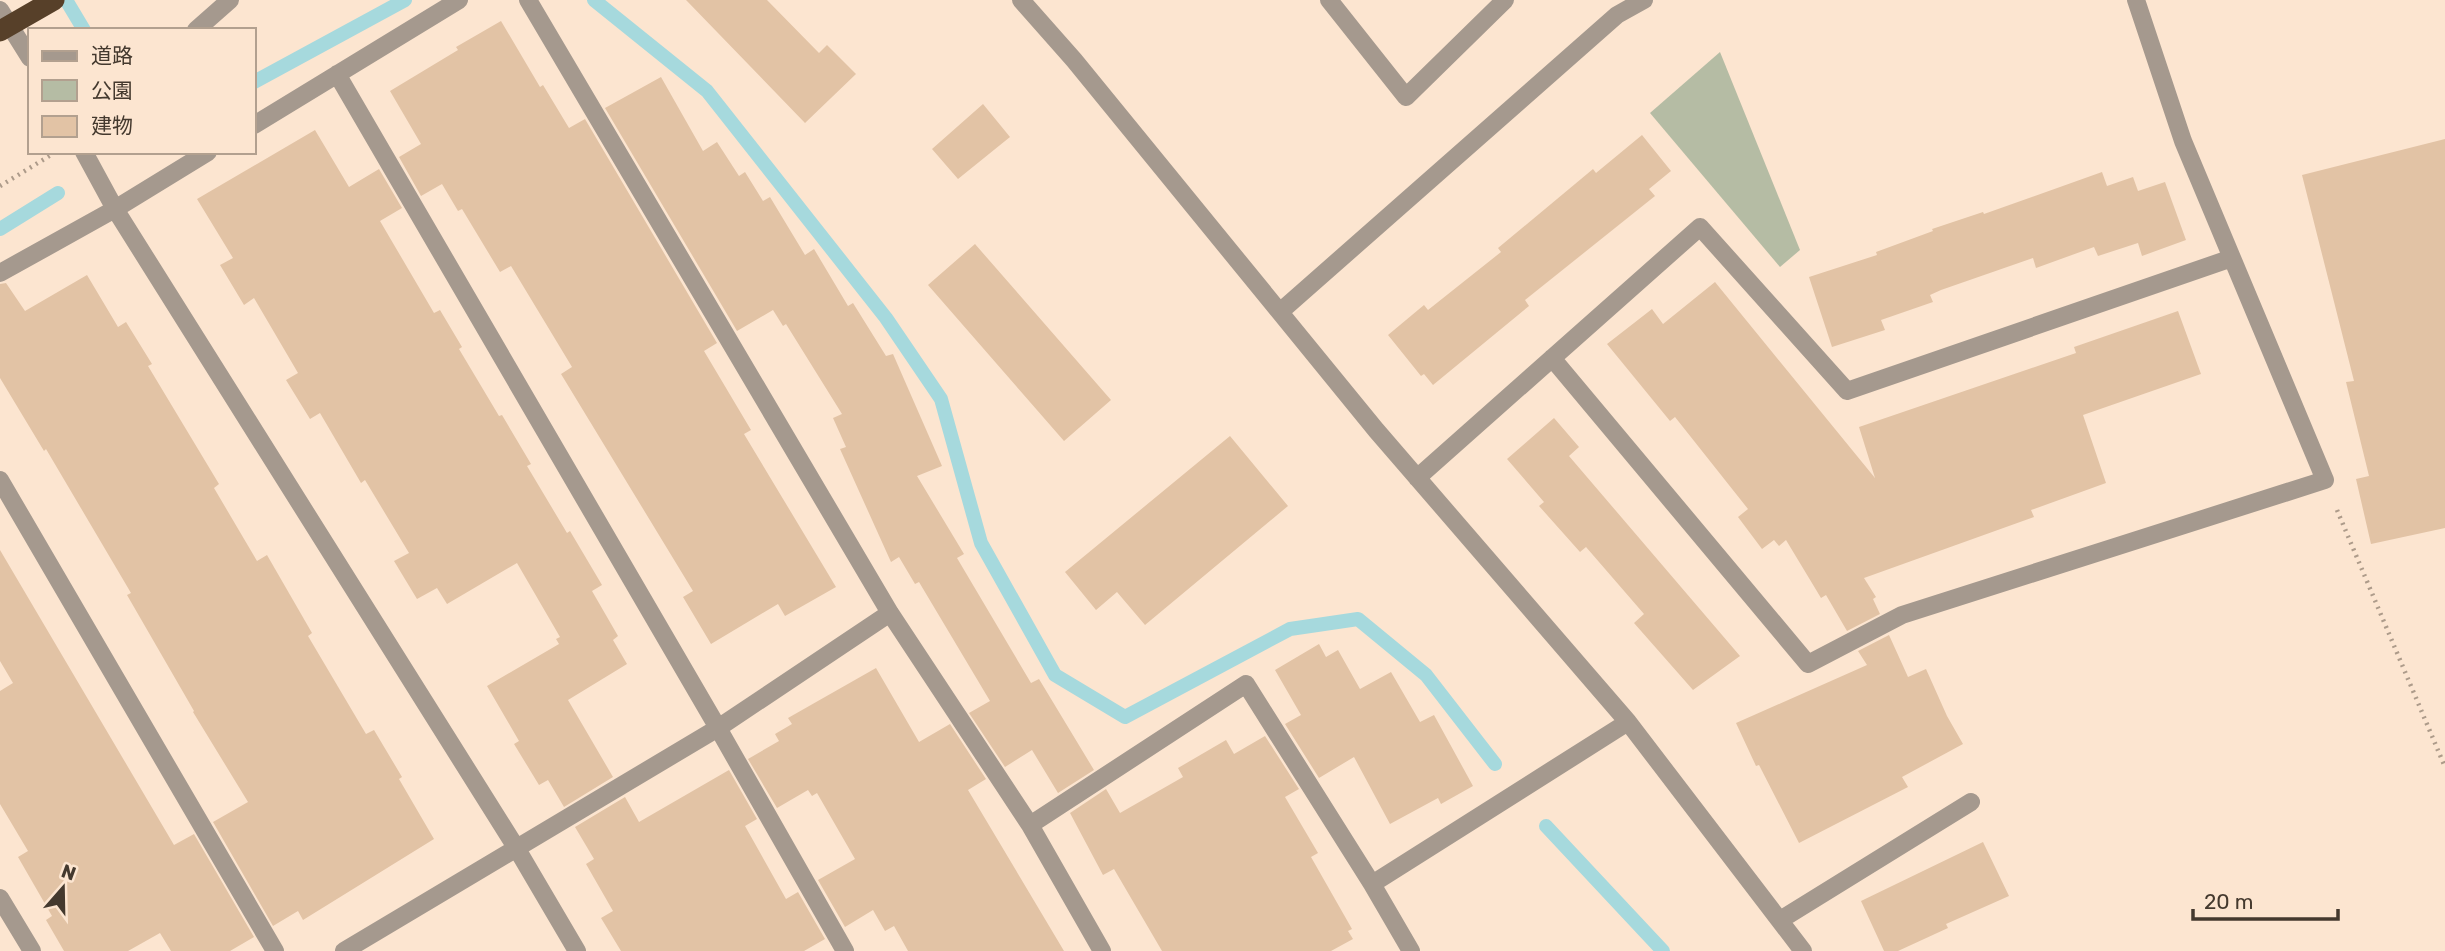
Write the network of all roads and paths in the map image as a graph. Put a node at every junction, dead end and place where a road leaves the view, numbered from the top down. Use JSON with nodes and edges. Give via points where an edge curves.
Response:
{"nodes":[{"id":1,"x":54,"y":0,"type":"edge"},
{"id":2,"x":230,"y":0,"type":"edge"},
{"id":3,"x":459,"y":0,"type":"edge"},
{"id":4,"x":528,"y":0,"type":"edge"},
{"id":5,"x":1021,"y":0,"type":"edge"},
{"id":6,"x":1329,"y":0,"type":"edge"},
{"id":7,"x":1506,"y":0,"type":"edge"},
{"id":8,"x":1606,"y":0,"type":"edge"},
{"id":9,"x":1644,"y":0,"type":"edge"},
{"id":10,"x":2136,"y":0,"type":"edge"},
{"id":11,"x":0,"y":10,"type":"edge"},
{"id":12,"x":1617,"y":15,"type":"junction"},
{"id":13,"x":198,"y":28,"type":"edge"},
{"id":14,"x":0,"y":31,"type":"edge"},
{"id":15,"x":28,"y":55,"type":"edge"},
{"id":16,"x":337,"y":74,"type":"junction"},
{"id":17,"x":256,"y":124,"type":"edge"},
{"id":18,"x":51,"y":154,"type":"edge"},
{"id":19,"x":85,"y":154,"type":"edge"},
{"id":20,"x":205,"y":154,"type":"edge"},
{"id":21,"x":0,"y":186,"type":"edge"},
{"id":22,"x":115,"y":209,"type":"junction"},
{"id":23,"x":2232,"y":258,"type":"junction"},
{"id":24,"x":0,"y":273,"type":"edge"},
{"id":25,"x":1281,"y":311,"type":"junction"},
{"id":26,"x":1552,"y":358,"type":"junction"},
{"id":27,"x":1417,"y":478,"type":"junction"},
{"id":28,"x":0,"y":480,"type":"edge"},
{"id":29,"x":2325,"y":480,"type":"junction"},
{"id":30,"x":890,"y":613,"type":"junction"},
{"id":31,"x":1628,"y":722,"type":"junction"},
{"id":32,"x":718,"y":728,"type":"junction"},
{"id":33,"x":2445,"y":767,"type":"edge"},
{"id":34,"x":1971,"y":802,"type":"dead end"},
{"id":35,"x":1030,"y":825,"type":"junction"},
{"id":36,"x":517,"y":849,"type":"junction"},
{"id":37,"x":1372,"y":884,"type":"junction"},
{"id":38,"x":0,"y":898,"type":"edge"},
{"id":39,"x":1780,"y":920,"type":"junction"},
{"id":40,"x":32,"y":951,"type":"edge"},
{"id":41,"x":275,"y":951,"type":"edge"},
{"id":42,"x":344,"y":951,"type":"edge"},
{"id":43,"x":578,"y":951,"type":"edge"},
{"id":44,"x":845,"y":951,"type":"edge"},
{"id":45,"x":1102,"y":951,"type":"edge"},
{"id":46,"x":1411,"y":951,"type":"edge"},
{"id":47,"x":1803,"y":951,"type":"edge"}],
"edges":[{"from":1,"to":14,"type":"highway","bridge":true},
{"from":2,"to":13,"type":"street"},
{"from":3,"to":16,"type":"street"},
{"from":4,"to":30,"type":"street"},
{"from":5,"to":25,"type":"street"},
{"from":6,"to":7,"type":"street","via":[[1406,97]]},
{"from":8,"to":12,"type":"street"},
{"from":9,"to":12,"type":"street"},
{"from":10,"to":23,"type":"street","via":[[2183,141]]},
{"from":11,"to":15,"type":"street"},
{"from":12,"to":25,"type":"street"},
{"from":16,"to":17,"type":"street"},
{"from":16,"to":32,"type":"street"},
{"from":18,"to":21,"type":"path"},
{"from":19,"to":22,"type":"street"},
{"from":20,"to":22,"type":"street"},
{"from":22,"to":24,"type":"street"},
{"from":22,"to":36,"type":"street"},
{"from":23,"to":26,"type":"street","via":[[1847,390],[1700,227]]},
{"from":23,"to":29,"type":"street"},
{"from":25,"to":27,"type":"street"},
{"from":26,"to":27,"type":"street"},
{"from":26,"to":29,"type":"street","via":[[1808,664],[1902,615]]},
{"from":27,"to":31,"type":"street"},
{"from":28,"to":41,"type":"street"},
{"from":29,"to":33,"type":"path"},
{"from":30,"to":32,"type":"street"},
{"from":30,"to":35,"type":"street"},
{"from":31,"to":37,"type":"street"},
{"from":31,"to":39,"type":"street"},
{"from":32,"to":36,"type":"street"},
{"from":32,"to":44,"type":"street"},
{"from":34,"to":39,"type":"street"},
{"from":35,"to":37,"type":"street","via":[[1246,684]]},
{"from":35,"to":45,"type":"street"},
{"from":36,"to":42,"type":"street"},
{"from":36,"to":43,"type":"street"},
{"from":37,"to":46,"type":"street"},
{"from":38,"to":40,"type":"street"},
{"from":39,"to":47,"type":"street"}]}
